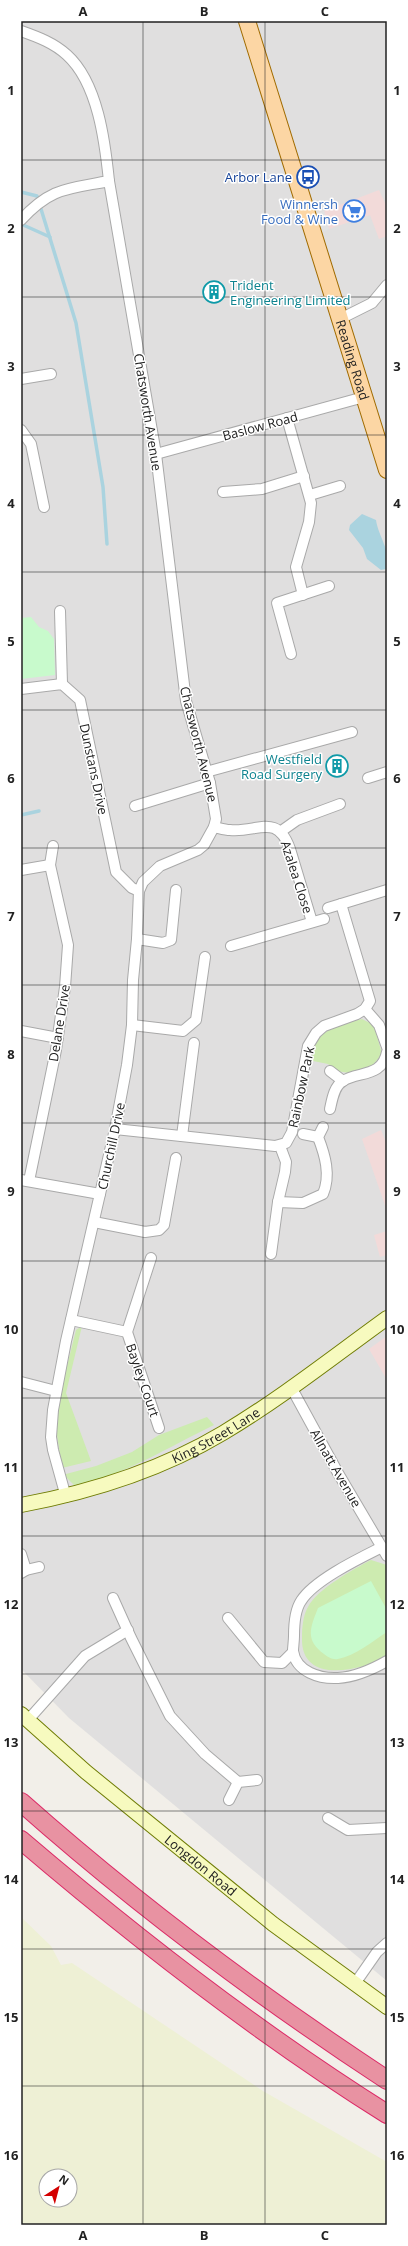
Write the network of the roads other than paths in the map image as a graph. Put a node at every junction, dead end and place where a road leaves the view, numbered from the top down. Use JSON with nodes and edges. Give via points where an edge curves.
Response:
{"nodes":[{"id":1,"x":247,"y":21,"type":"edge"},
{"id":2,"x":21,"y":31,"type":"edge"},
{"id":3,"x":109,"y":181,"type":"junction"},
{"id":4,"x":22,"y":218,"type":"edge"},
{"id":5,"x":387,"y":285,"type":"edge"},
{"id":6,"x":340,"y":319,"type":"junction"},
{"id":7,"x":51,"y":374,"type":"dead end"},
{"id":8,"x":21,"y":379,"type":"edge"},
{"id":9,"x":364,"y":396,"type":"junction"},
{"id":10,"x":287,"y":418,"type":"junction"},
{"id":11,"x":21,"y":430,"type":"edge"},
{"id":12,"x":156,"y":454,"type":"junction"},
{"id":13,"x":387,"y":470,"type":"edge"},
{"id":14,"x":304,"y":476,"type":"junction"},
{"id":15,"x":340,"y":486,"type":"dead end"},
{"id":16,"x":223,"y":492,"type":"dead end"},
{"id":17,"x":310,"y":495,"type":"junction"},
{"id":18,"x":44,"y":507,"type":"dead end"},
{"id":19,"x":329,"y":586,"type":"dead end"},
{"id":20,"x":303,"y":595,"type":"junction"},
{"id":21,"x":60,"y":611,"type":"dead end"},
{"id":22,"x":291,"y":654,"type":"dead end"},
{"id":23,"x":62,"y":684,"type":"junction"},
{"id":24,"x":21,"y":689,"type":"edge"},
{"id":25,"x":352,"y":732,"type":"dead end"},
{"id":26,"x":206,"y":772,"type":"junction"},
{"id":27,"x":387,"y":772,"type":"edge"},
{"id":28,"x":368,"y":778,"type":"dead end"},
{"id":29,"x":210,"y":783,"type":"junction"},
{"id":30,"x":340,"y":804,"type":"dead end"},
{"id":31,"x":135,"y":806,"type":"dead end"},
{"id":32,"x":214,"y":827,"type":"junction"},
{"id":33,"x":280,"y":832,"type":"junction"},
{"id":34,"x":53,"y":846,"type":"dead end"},
{"id":35,"x":50,"y":865,"type":"junction"},
{"id":36,"x":21,"y":870,"type":"edge"},
{"id":37,"x":176,"y":890,"type":"dead end"},
{"id":38,"x":387,"y":890,"type":"edge"},
{"id":39,"x":139,"y":891,"type":"junction"},
{"id":40,"x":341,"y":904,"type":"junction"},
{"id":41,"x":328,"y":908,"type":"dead end"},
{"id":42,"x":324,"y":919,"type":"dead end"},
{"id":43,"x":312,"y":922,"type":"junction"},
{"id":44,"x":138,"y":939,"type":"junction"},
{"id":45,"x":231,"y":946,"type":"dead end"},
{"id":46,"x":205,"y":958,"type":"dead end"},
{"id":47,"x":365,"y":1009,"type":"junction"},
{"id":48,"x":132,"y":1025,"type":"junction"},
{"id":49,"x":21,"y":1032,"type":"edge"},
{"id":50,"x":58,"y":1038,"type":"junction"},
{"id":51,"x":194,"y":1043,"type":"dead end"},
{"id":52,"x":387,"y":1047,"type":"edge"},
{"id":53,"x":387,"y":1052,"type":"edge"},
{"id":54,"x":330,"y":1072,"type":"dead end"},
{"id":55,"x":343,"y":1081,"type":"junction"},
{"id":56,"x":330,"y":1109,"type":"dead end"},
{"id":57,"x":323,"y":1127,"type":"dead end"},
{"id":58,"x":115,"y":1129,"type":"junction"},
{"id":59,"x":303,"y":1134,"type":"dead end"},
{"id":60,"x":182,"y":1136,"type":"junction"},
{"id":61,"x":318,"y":1137,"type":"junction"},
{"id":62,"x":280,"y":1146,"type":"junction"},
{"id":63,"x":176,"y":1158,"type":"dead end"},
{"id":64,"x":25,"y":1180,"type":"edge"},
{"id":65,"x":100,"y":1194,"type":"junction"},
{"id":66,"x":278,"y":1202,"type":"junction"},
{"id":67,"x":94,"y":1222,"type":"junction"},
{"id":68,"x":271,"y":1254,"type":"dead end"},
{"id":69,"x":151,"y":1258,"type":"dead end"},
{"id":70,"x":387,"y":1318,"type":"edge"},
{"id":71,"x":71,"y":1320,"type":"junction"},
{"id":72,"x":127,"y":1332,"type":"junction"},
{"id":73,"x":21,"y":1382,"type":"edge"},
{"id":74,"x":291,"y":1387,"type":"junction"},
{"id":75,"x":56,"y":1391,"type":"junction"},
{"id":76,"x":159,"y":1428,"type":"dead end"},
{"id":77,"x":66,"y":1497,"type":"junction"},
{"id":78,"x":21,"y":1505,"type":"edge"},
{"id":79,"x":382,"y":1547,"type":"junction"},
{"id":80,"x":21,"y":1554,"type":"edge"},
{"id":81,"x":387,"y":1556,"type":"edge"},
{"id":82,"x":39,"y":1568,"type":"dead end"},
{"id":83,"x":23,"y":1571,"type":"edge"},
{"id":84,"x":114,"y":1598,"type":"dead end"},
{"id":85,"x":228,"y":1618,"type":"dead end"},
{"id":86,"x":128,"y":1630,"type":"junction"},
{"id":87,"x":293,"y":1652,"type":"junction"},
{"id":88,"x":387,"y":1661,"type":"edge"},
{"id":89,"x":24,"y":1717,"type":"edge"},
{"id":90,"x":257,"y":1780,"type":"dead end"},
{"id":91,"x":238,"y":1782,"type":"junction"},
{"id":92,"x":229,"y":1800,"type":"dead end"},
{"id":93,"x":21,"y":1802,"type":"edge"},
{"id":94,"x":328,"y":1818,"type":"dead end"},
{"id":95,"x":387,"y":1828,"type":"edge"},
{"id":96,"x":21,"y":1840,"type":"edge"},
{"id":97,"x":387,"y":1943,"type":"edge"},
{"id":98,"x":354,"y":1985,"type":"junction"},
{"id":99,"x":387,"y":2008,"type":"edge"},
{"id":100,"x":387,"y":2080,"type":"edge"},
{"id":101,"x":387,"y":2114,"type":"edge"}],
"edges":[{"from":1,"to":6,"type":"main road","name":"Reading Road"},
{"from":2,"to":3,"type":"street","name":"Chatsworth Avenue","via":[[51,43],[68,56],[87,85],[105,143]]},
{"from":3,"to":4,"type":"street","via":[[55,191]]},
{"from":3,"to":12,"type":"street","name":"Chatsworth Avenue"},
{"from":5,"to":6,"type":"street","via":[[372,303]]},
{"from":6,"to":9,"type":"main road","name":"Reading Road"},
{"from":7,"to":8,"type":"street"},
{"from":9,"to":10,"type":"street","name":"Baslow Road"},
{"from":9,"to":13,"type":"main road","name":"Reading Road"},
{"from":10,"to":12,"type":"street","name":"Baslow Road"},
{"from":10,"to":14,"type":"street"},
{"from":11,"to":18,"type":"street","via":[[31,444]]},
{"from":12,"to":26,"type":"street","name":"Chatsworth Avenue","via":[[186,701]]},
{"from":14,"to":16,"type":"street","via":[[262,489]]},
{"from":14,"to":17,"type":"street"},
{"from":15,"to":17,"type":"street"},
{"from":17,"to":20,"type":"street","via":[[311,513],[296,567]]},
{"from":19,"to":20,"type":"street"},
{"from":20,"to":22,"type":"street","via":[[277,603]]},
{"from":21,"to":23,"type":"street"},
{"from":23,"to":24,"type":"street"},
{"from":23,"to":39,"type":"street","name":"Dunstans Drive","via":[[80,700],[116,872],[132,888]]},
{"from":25,"to":26,"type":"street"},
{"from":26,"to":29,"type":"street","name":"Chatsworth Avenue"},
{"from":27,"to":28,"type":"street"},
{"from":29,"to":31,"type":"street"},
{"from":29,"to":32,"type":"street","name":"Chatsworth Avenue","via":[[216,812]]},
{"from":30,"to":33,"type":"street","name":"Azalea Close","via":[[297,820]]},
{"from":32,"to":33,"type":"street","name":"Azalea Close","via":[[230,830],[265,826],[276,828]]},
{"from":32,"to":39,"type":"street","via":[[204,845],[160,866],[143,882]]},
{"from":33,"to":43,"type":"street","name":"Azalea Close","via":[[286,838],[290,849]]},
{"from":34,"to":35,"type":"street","name":"Delane Drive"},
{"from":35,"to":36,"type":"street"},
{"from":35,"to":50,"type":"street","name":"Delane Drive","via":[[68,945]]},
{"from":37,"to":44,"type":"street","via":[[171,940],[163,942]]},
{"from":38,"to":40,"type":"street"},
{"from":39,"to":44,"type":"street","name":"Churchill Drive"},
{"from":40,"to":41,"type":"street"},
{"from":40,"to":47,"type":"street","via":[[370,1001]]},
{"from":42,"to":43,"type":"street","name":"Azalea Close"},
{"from":43,"to":45,"type":"street","name":"Azalea Close"},
{"from":44,"to":48,"type":"street","name":"Churchill Drive","via":[[133,980]]},
{"from":46,"to":48,"type":"street","via":[[196,1020],[183,1031]]},
{"from":47,"to":52,"type":"street","via":[[379,1025]]},
{"from":47,"to":62,"type":"street","name":"Rainbow Park","via":[[333,1021],[316,1032],[308,1046],[292,1132],[286,1143]]},
{"from":48,"to":58,"type":"street","name":"Churchill Drive"},
{"from":49,"to":50,"type":"street"},
{"from":50,"to":64,"type":"street","name":"Delane Drive"},
{"from":51,"to":60,"type":"street"},
{"from":53,"to":55,"type":"street","via":[[386,1060],[377,1069]]},
{"from":54,"to":55,"type":"street","name":"Rainbow Park"},
{"from":55,"to":56,"type":"street","via":[[334,1093]]},
{"from":57,"to":61,"type":"street","name":"Rainbow Park"},
{"from":58,"to":60,"type":"street"},
{"from":58,"to":65,"type":"street","name":"Churchill Drive"},
{"from":59,"to":61,"type":"street","name":"Rainbow Park"},
{"from":60,"to":62,"type":"street"},
{"from":61,"to":66,"type":"street","name":"Rainbow Park","via":[[326,1162],[327,1184],[323,1194],[303,1203]]},
{"from":62,"to":66,"type":"street","via":[[286,1162]]},
{"from":63,"to":67,"type":"street","via":[[164,1225],[159,1230],[145,1232]]},
{"from":64,"to":65,"type":"street"},
{"from":65,"to":67,"type":"street","name":"Churchill Drive"},
{"from":66,"to":68,"type":"street"},
{"from":67,"to":71,"type":"street","name":"Churchill Drive"},
{"from":69,"to":72,"type":"street","name":"Bayley Court"},
{"from":70,"to":74,"type":"street","name":"King Street Lane"},
{"from":71,"to":72,"type":"street","name":"Bayley Court"},
{"from":71,"to":75,"type":"street","name":"Churchill Drive"},
{"from":72,"to":76,"type":"street","name":"Bayley Court"},
{"from":73,"to":75,"type":"street"},
{"from":74,"to":77,"type":"street","name":"King Street Lane","via":[[222,1434],[169,1460],[112,1483]]},
{"from":74,"to":79,"type":"street","name":"Allnatt Avenue"},
{"from":75,"to":77,"type":"street","name":"Churchill Drive","via":[[51,1437]]},
{"from":77,"to":78,"type":"street","name":"King Street Lane"},
{"from":79,"to":81,"type":"street","name":"Allnatt Avenue"},
{"from":79,"to":87,"type":"street","via":[[342,1568],[301,1601],[294,1624]]},
{"from":80,"to":83,"type":"street"},
{"from":82,"to":83,"type":"street"},
{"from":84,"to":86,"type":"street"},
{"from":85,"to":87,"type":"street","via":[[264,1662],[282,1662]]},
{"from":86,"to":89,"type":"street","via":[[85,1656]]},
{"from":86,"to":91,"type":"street","via":[[170,1716],[205,1754]]},
{"from":87,"to":88,"type":"street","via":[[299,1665],[308,1674],[338,1678],[369,1671]]},
{"from":89,"to":98,"type":"street","name":"Longdon Road","via":[[86,1772],[190,1857]]},
{"from":90,"to":91,"type":"street"},
{"from":91,"to":92,"type":"street"},
{"from":93,"to":100,"type":"highway","via":[[143,1905],[229,1971]]},
{"from":94,"to":95,"type":"street","via":[[347,1834]]},
{"from":96,"to":101,"type":"highway","via":[[93,1902],[186,1974],[267,2034]]},
{"from":97,"to":98,"type":"street","via":[[377,1952]]},
{"from":98,"to":99,"type":"street","name":"Longdon Road"}]}
